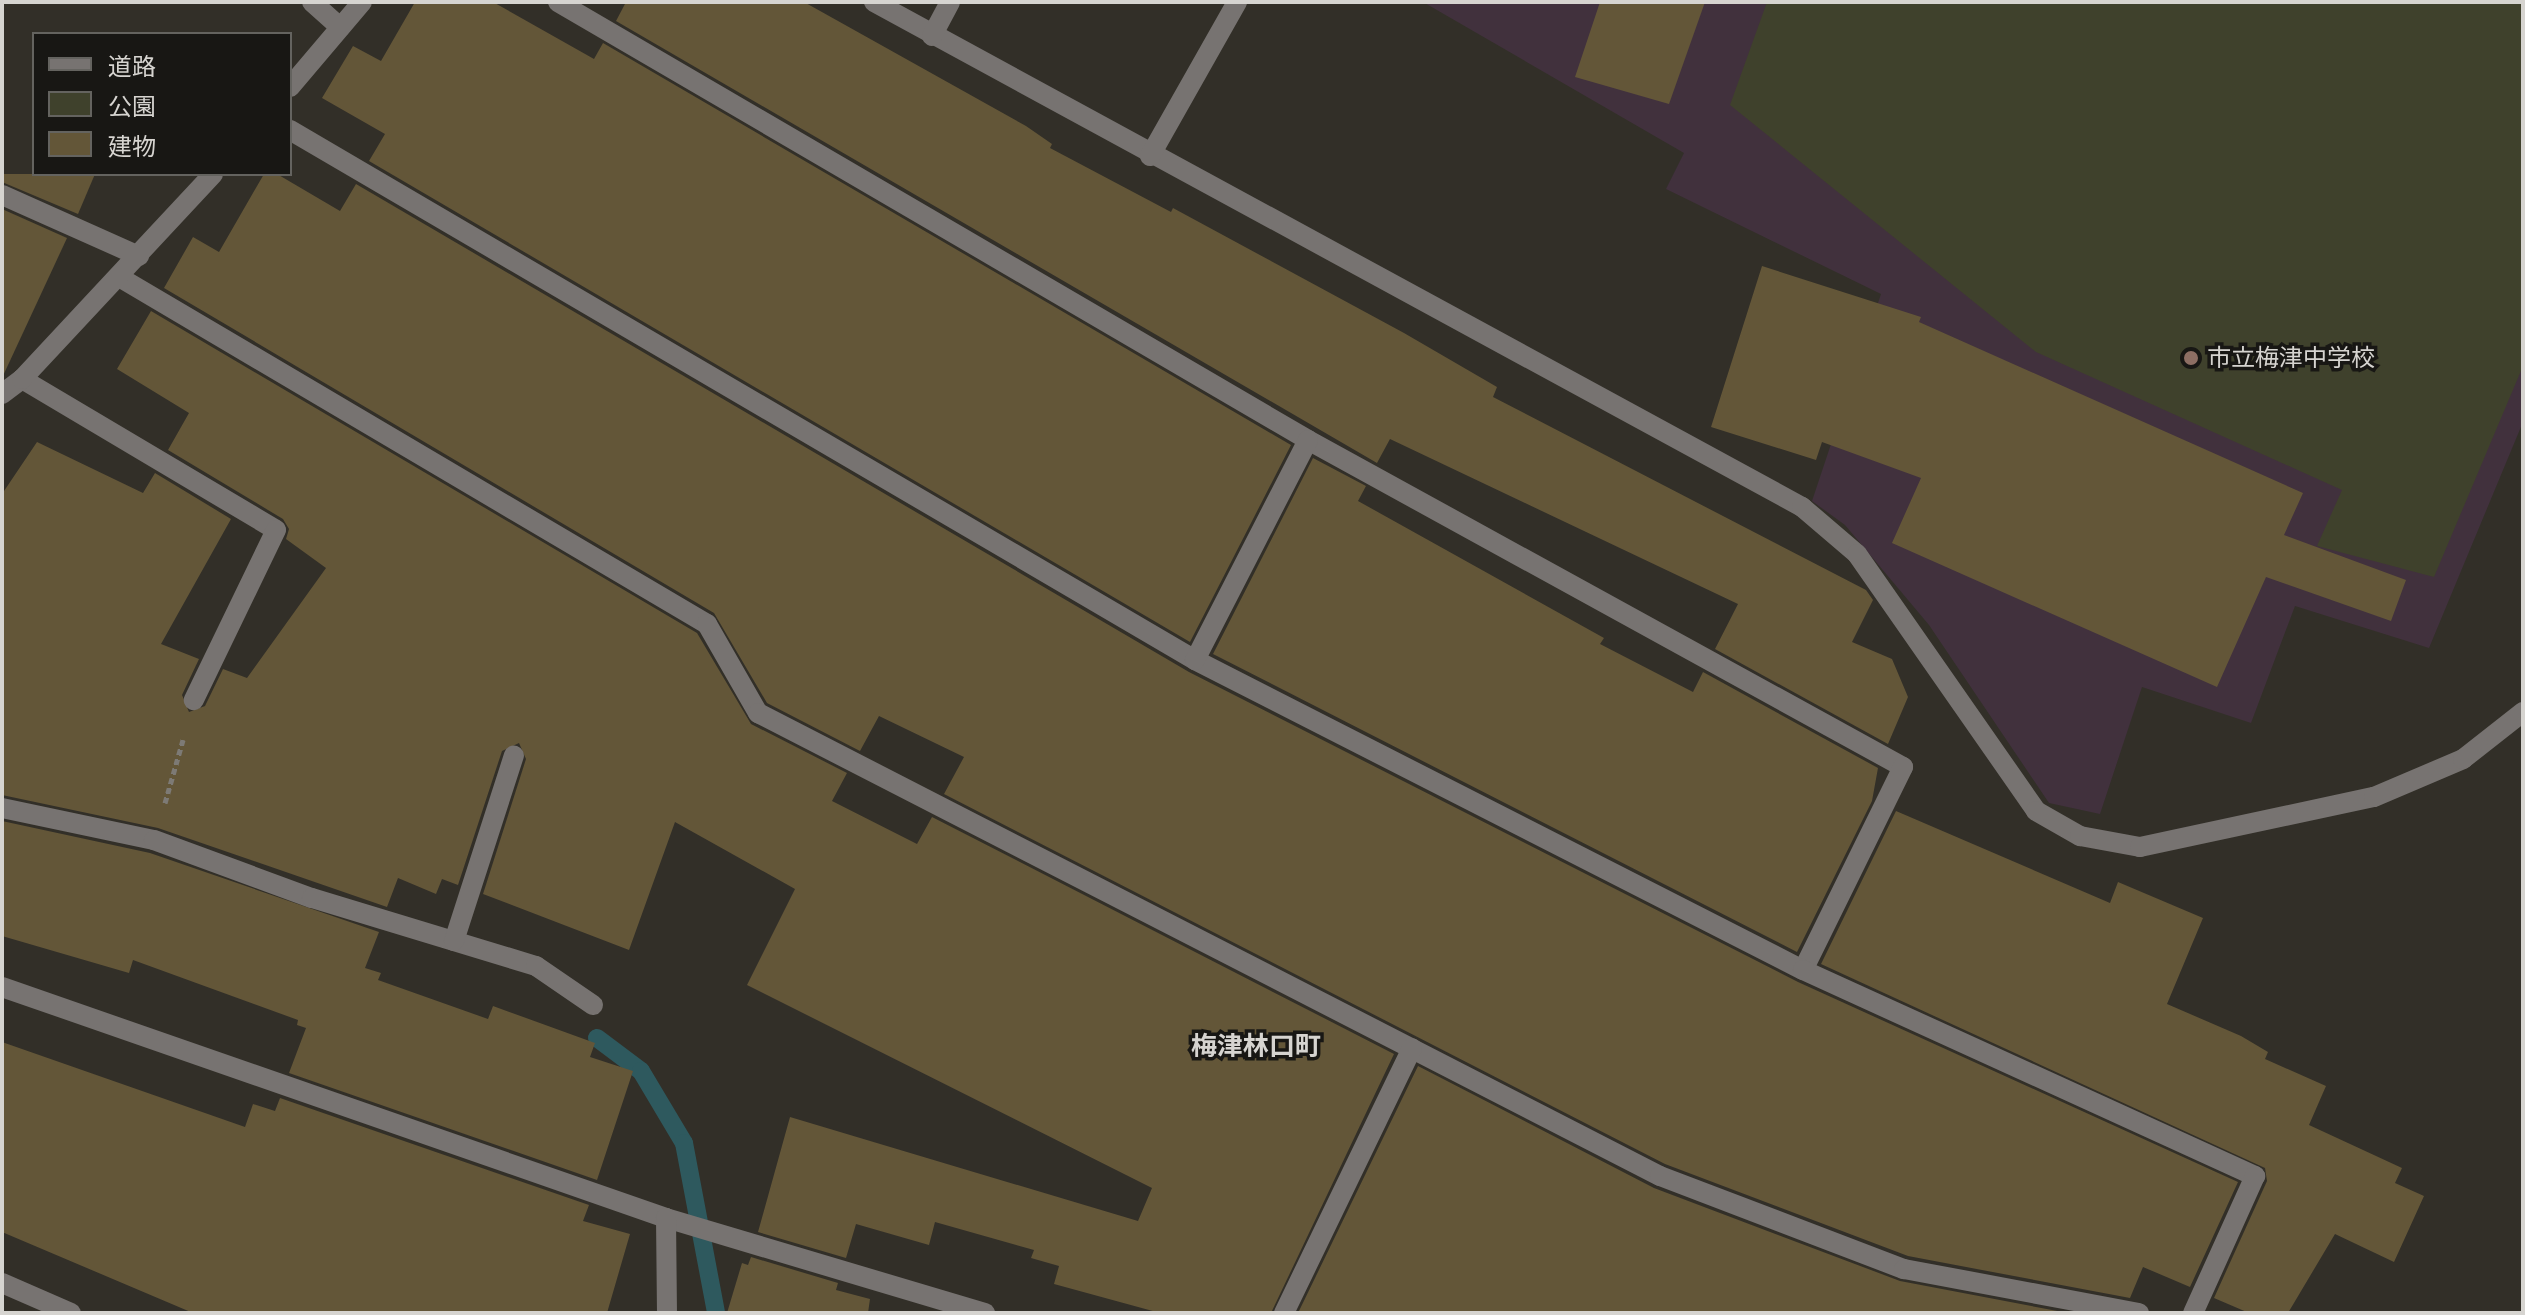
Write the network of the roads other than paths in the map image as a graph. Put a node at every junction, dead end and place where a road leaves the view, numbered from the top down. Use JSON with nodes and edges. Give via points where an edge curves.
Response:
{"nodes":[{"id":1,"x":312,"y":2,"type":"edge"},
{"id":2,"x":362,"y":2,"type":"edge"},
{"id":3,"x":558,"y":2,"type":"edge"},
{"id":4,"x":874,"y":2,"type":"edge"},
{"id":5,"x":950,"y":2,"type":"edge"},
{"id":6,"x":1237,"y":2,"type":"edge"},
{"id":7,"x":340,"y":27,"type":"junction"},
{"id":8,"x":932,"y":36,"type":"junction"},
{"id":9,"x":292,"y":85,"type":"edge"},
{"id":10,"x":292,"y":131,"type":"edge"},
{"id":11,"x":1150,"y":156,"type":"junction"},
{"id":12,"x":211,"y":176,"type":"edge"},
{"id":13,"x":2,"y":195,"type":"edge"},
{"id":14,"x":139,"y":256,"type":"junction"},
{"id":15,"x":119,"y":277,"type":"junction"},
{"id":16,"x":22,"y":379,"type":"junction"},
{"id":17,"x":2,"y":394,"type":"edge"},
{"id":18,"x":1308,"y":440,"type":"junction"},
{"id":19,"x":1195,"y":660,"type":"junction"},
{"id":20,"x":194,"y":700,"type":"road end"},
{"id":21,"x":2523,"y":712,"type":"edge"},
{"id":22,"x":514,"y":755,"type":"dead end"},
{"id":23,"x":2,"y":808,"type":"edge"},
{"id":24,"x":454,"y":941,"type":"junction"},
{"id":25,"x":1803,"y":970,"type":"junction"},
{"id":26,"x":2,"y":987,"type":"edge"},
{"id":27,"x":593,"y":1005,"type":"dead end"},
{"id":28,"x":1412,"y":1048,"type":"junction"},
{"id":29,"x":666,"y":1218,"type":"junction"},
{"id":30,"x":2,"y":1283,"type":"edge"},
{"id":31,"x":71,"y":1313,"type":"edge"},
{"id":32,"x":667,"y":1313,"type":"edge"},
{"id":33,"x":985,"y":1313,"type":"edge"},
{"id":34,"x":1284,"y":1313,"type":"edge"},
{"id":35,"x":2139,"y":1313,"type":"edge"},
{"id":36,"x":2193,"y":1313,"type":"edge"}],
"edges":[{"from":1,"to":7,"type":"street"},
{"from":2,"to":7,"type":"street"},
{"from":3,"to":18,"type":"street"},
{"from":4,"to":8,"type":"street"},
{"from":5,"to":8,"type":"street"},
{"from":6,"to":11,"type":"street"},
{"from":7,"to":9,"type":"street"},
{"from":8,"to":11,"type":"street"},
{"from":10,"to":19,"type":"street"},
{"from":11,"to":21,"type":"street","via":[[1802,507],[1857,554],[2036,811],[2080,836],[2140,847],[2374,797],[2463,759]]},
{"from":12,"to":14,"type":"street"},
{"from":13,"to":14,"type":"street"},
{"from":14,"to":15,"type":"street"},
{"from":15,"to":16,"type":"street"},
{"from":15,"to":28,"type":"street","via":[[707,624],[758,713]]},
{"from":16,"to":17,"type":"street"},
{"from":16,"to":20,"type":"street","via":[[276,530]]},
{"from":18,"to":19,"type":"street"},
{"from":18,"to":25,"type":"street","via":[[1903,767]]},
{"from":19,"to":25,"type":"street"},
{"from":22,"to":24,"type":"street"},
{"from":23,"to":24,"type":"street","via":[[154,840],[312,898]]},
{"from":24,"to":27,"type":"street","via":[[536,966]]},
{"from":25,"to":36,"type":"street","via":[[2255,1176]]},
{"from":26,"to":29,"type":"street"},
{"from":28,"to":34,"type":"street"},
{"from":28,"to":35,"type":"street","via":[[1660,1176],[1904,1269]]},
{"from":29,"to":32,"type":"street"},
{"from":29,"to":33,"type":"street"},
{"from":30,"to":31,"type":"street"}]}
